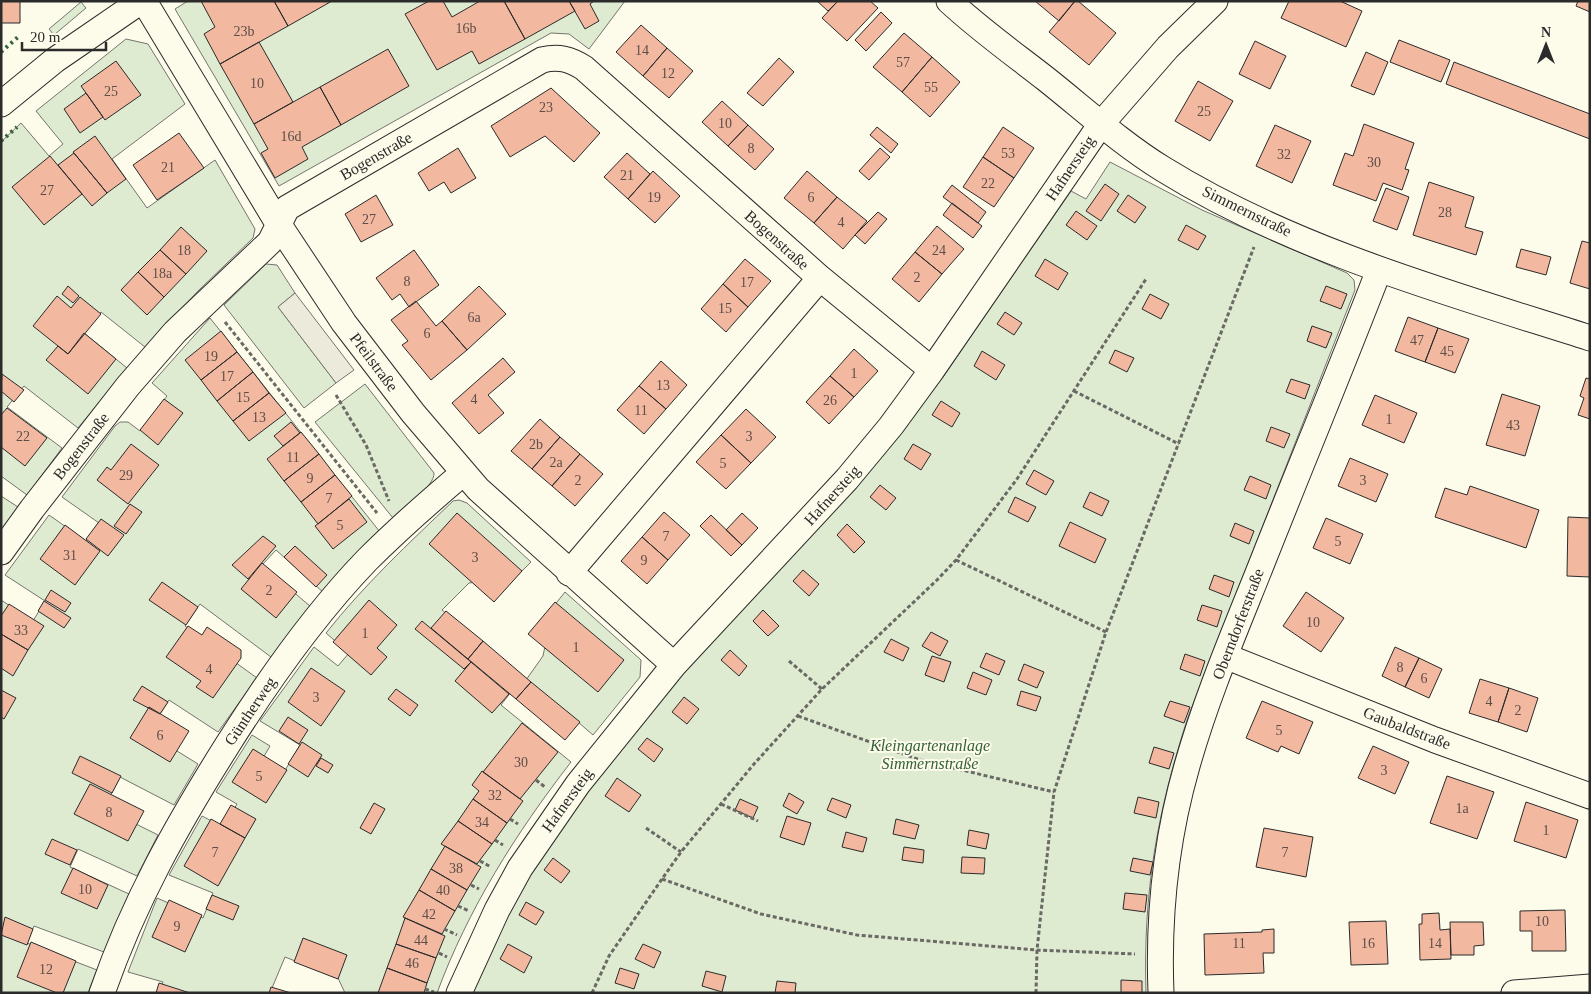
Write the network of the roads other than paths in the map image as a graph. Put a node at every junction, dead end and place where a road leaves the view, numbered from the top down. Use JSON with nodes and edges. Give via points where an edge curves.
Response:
{"nodes":[{"id":1,"x":142,"y":1,"type":"edge"},
{"id":2,"x":949,"y":1,"type":"edge"},
{"id":3,"x":1215,"y":1,"type":"edge"},
{"id":4,"x":1,"y":104,"type":"edge"},
{"id":5,"x":1101,"y":124,"type":"junction"},
{"id":6,"x":279,"y":225,"type":"junction"},
{"id":7,"x":1379,"y":270,"type":"junction"},
{"id":8,"x":820,"y":278,"type":"junction"},
{"id":9,"x":1590,"y":338,"type":"edge"},
{"id":10,"x":932,"y":370,"type":"junction"},
{"id":11,"x":462,"y":474,"type":"junction"},
{"id":12,"x":1,"y":552,"type":"edge"},
{"id":13,"x":569,"y":573,"type":"junction"},
{"id":14,"x":1225,"y":656,"type":"junction"},
{"id":15,"x":674,"y":665,"type":"junction"},
{"id":16,"x":1590,"y":796,"type":"edge"},
{"id":17,"x":1590,"y":987,"type":"edge"},
{"id":18,"x":102,"y":993,"type":"edge"},
{"id":19,"x":459,"y":993,"type":"edge"},
{"id":20,"x":1161,"y":993,"type":"edge"},
{"id":21,"x":1514,"y":993,"type":"edge"}],
"edges":[{"from":1,"to":4,"type":"street","via":[[55,60]]},
{"from":1,"to":6,"type":"street","name":"Pfeilstraße"},
{"from":2,"to":5,"type":"street","name":"Simmernstraße"},
{"from":3,"to":5,"type":"street","name":"Hafnersteig","via":[[1168,48]]},
{"from":5,"to":7,"type":"street","name":"Simmernstraße","via":[[1163,169],[1264,222]]},
{"from":5,"to":10,"type":"street","name":"Hafnersteig"},
{"from":6,"to":8,"type":"street","name":"Bogenstraße","via":[[288,208],[542,60],[556,56],[584,68]]},
{"from":6,"to":11,"type":"street","name":"Pfeilstraße","via":[[344,323]]},
{"from":6,"to":12,"type":"street","name":"Bogenstraße","via":[[270,242],[208,300],[128,386]]},
{"from":7,"to":9,"type":"street","name":"Simmernstraße"},
{"from":7,"to":14,"type":"street","name":"Oberndorferstraße"},
{"from":8,"to":10,"type":"street","name":"Bogenstraße"},
{"from":8,"to":13,"type":"street","name":"Bogenstraße"},
{"from":10,"to":15,"type":"street","name":"Hafnersteig","via":[[847,479]]},
{"from":11,"to":13,"type":"street","name":"Pfeilstraße"},
{"from":11,"to":18,"type":"street","name":"Güntherweg","via":[[367,560],[274,675],[164,850],[125,931]]},
{"from":13,"to":15,"type":"street","name":"Pfeilstraße"},
{"from":14,"to":16,"type":"street","name":"Gaubaldstraße","via":[[1435,740]]},
{"from":14,"to":20,"type":"street","name":"Oberndorferstraße","via":[[1186,767],[1168,855],[1159,956]]},
{"from":15,"to":19,"type":"street","name":"Hafnersteig","via":[[548,826],[497,910]]},
{"from":17,"to":21,"type":"street"}]}
